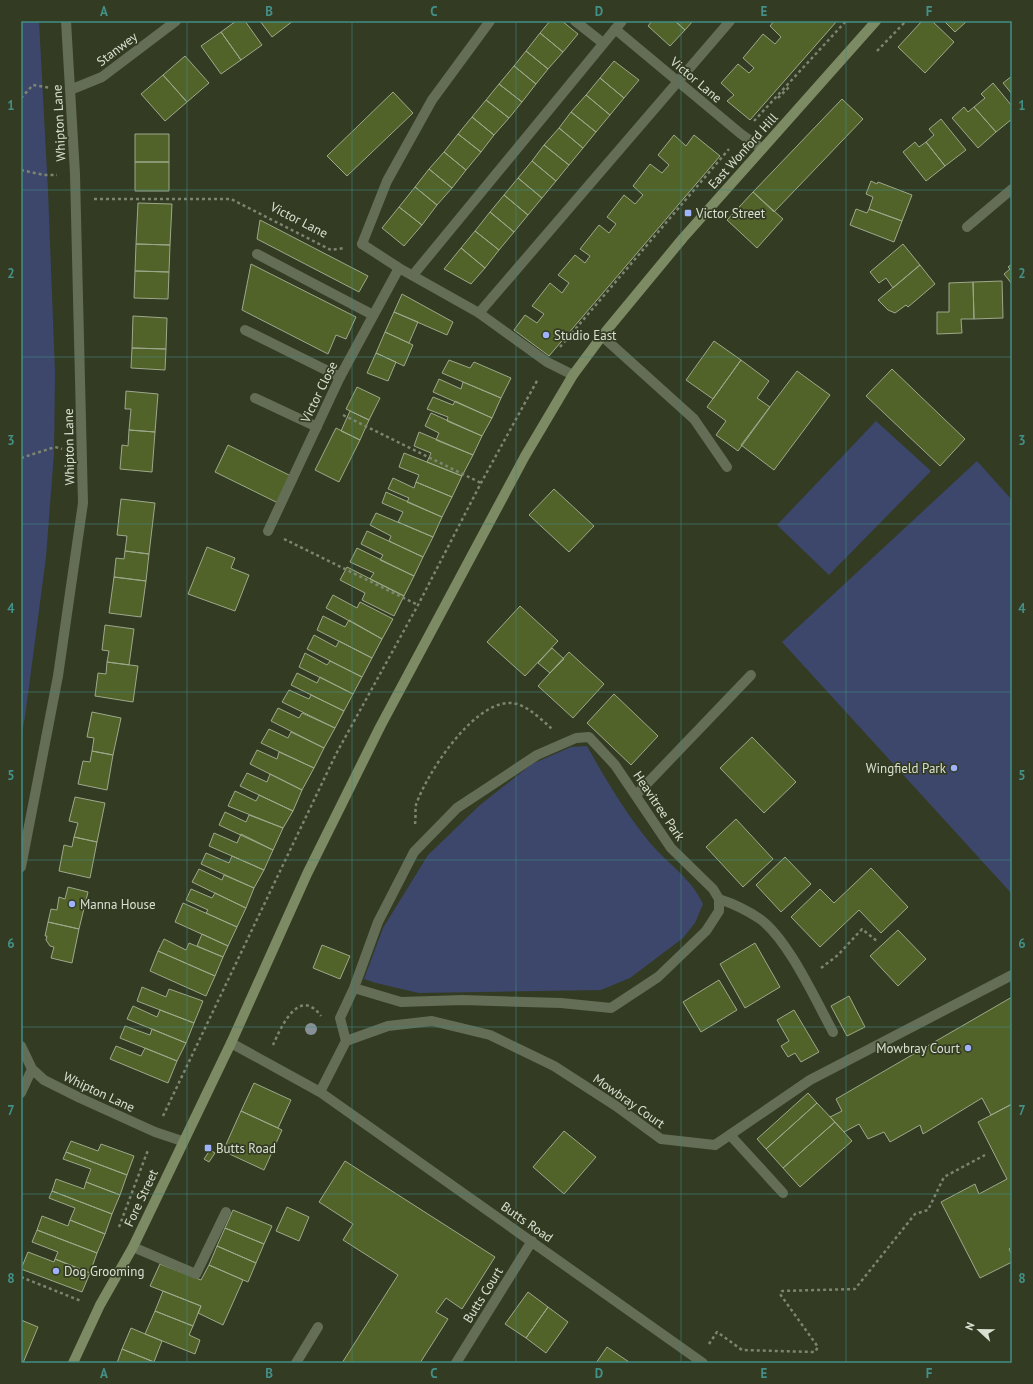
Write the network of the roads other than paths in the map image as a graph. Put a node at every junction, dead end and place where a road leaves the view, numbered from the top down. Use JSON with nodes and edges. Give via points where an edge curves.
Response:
{"nodes":[{"id":1,"x":66,"y":21,"type":"edge"},
{"id":2,"x":176,"y":21,"type":"edge"},
{"id":3,"x":490,"y":21,"type":"edge"},
{"id":4,"x":575,"y":21,"type":"edge"},
{"id":5,"x":622,"y":21,"type":"edge"},
{"id":6,"x":730,"y":21,"type":"edge"},
{"id":7,"x":876,"y":21,"type":"edge"},
{"id":8,"x":615,"y":29,"type":"junction"},
{"id":9,"x":603,"y":43,"type":"junction"},
{"id":10,"x":677,"y":81,"type":"junction"},
{"id":11,"x":70,"y":90,"type":"junction"},
{"id":12,"x":762,"y":149,"type":"junction"},
{"id":13,"x":1012,"y":189,"type":"edge"},
{"id":14,"x":967,"y":227,"type":"dead end"},
{"id":15,"x":257,"y":254,"type":"dead end"},
{"id":16,"x":399,"y":268,"type":"junction"},
{"id":17,"x":413,"y":275,"type":"junction"},
{"id":18,"x":479,"y":313,"type":"junction"},
{"id":19,"x":373,"y":315,"type":"junction"},
{"id":20,"x":245,"y":330,"type":"dead end"},
{"id":21,"x":602,"y":336,"type":"junction"},
{"id":22,"x":573,"y":375,"type":"junction"},
{"id":23,"x":340,"y":377,"type":"junction"},
{"id":24,"x":255,"y":398,"type":"dead end"},
{"id":25,"x":317,"y":427,"type":"junction"},
{"id":26,"x":727,"y":467,"type":"dead end"},
{"id":27,"x":268,"y":531,"type":"road end"},
{"id":28,"x":751,"y":675,"type":"dead end"},
{"id":29,"x":636,"y":795,"type":"junction"},
{"id":30,"x":21,"y":867,"type":"edge"},
{"id":31,"x":719,"y":899,"type":"junction"},
{"id":32,"x":1012,"y":975,"type":"edge"},
{"id":33,"x":354,"y":988,"type":"junction"},
{"id":34,"x":833,"y":1032,"type":"dead end"},
{"id":35,"x":345,"y":1038,"type":"junction"},
{"id":36,"x":231,"y":1043,"type":"junction"},
{"id":37,"x":21,"y":1046,"type":"edge"},
{"id":38,"x":32,"y":1069,"type":"junction"},
{"id":39,"x":320,"y":1092,"type":"junction"},
{"id":40,"x":21,"y":1093,"type":"edge"},
{"id":41,"x":730,"y":1134,"type":"junction"},
{"id":42,"x":182,"y":1142,"type":"junction"},
{"id":43,"x":783,"y":1193,"type":"dead end"},
{"id":44,"x":226,"y":1212,"type":"dead end"},
{"id":45,"x":532,"y":1241,"type":"junction"},
{"id":46,"x":133,"y":1247,"type":"junction"},
{"id":47,"x":318,"y":1327,"type":"dead end"},
{"id":48,"x":73,"y":1363,"type":"edge"},
{"id":49,"x":296,"y":1363,"type":"edge"},
{"id":50,"x":456,"y":1363,"type":"edge"},
{"id":51,"x":703,"y":1363,"type":"edge"}],
"edges":[{"from":1,"to":11,"type":"street","name":"Whipton Lane"},
{"from":2,"to":11,"type":"street","name":"Stanwey","via":[[102,77]]},
{"from":3,"to":16,"type":"street","via":[[432,100],[387,181],[362,244]]},
{"from":4,"to":9,"type":"street"},
{"from":5,"to":8,"type":"street"},
{"from":6,"to":10,"type":"street"},
{"from":7,"to":12,"type":"main road","name":"East Wonford Hill"},
{"from":8,"to":9,"type":"street"},
{"from":8,"to":10,"type":"street","name":"Victor Lane"},
{"from":9,"to":17,"type":"street"},
{"from":10,"to":12,"type":"street","name":"Victor Lane"},
{"from":10,"to":18,"type":"street"},
{"from":11,"to":30,"type":"street","name":"Whipton Lane","via":[[76,174],[83,503],[58,676]]},
{"from":12,"to":21,"type":"main road","name":"East Wonford Hill","via":[[683,238]]},
{"from":13,"to":14,"type":"street"},
{"from":15,"to":19,"type":"street"},
{"from":16,"to":17,"type":"street"},
{"from":16,"to":19,"type":"street","name":"Victor Close"},
{"from":17,"to":18,"type":"street"},
{"from":18,"to":22,"type":"street","via":[[548,362]]},
{"from":19,"to":23,"type":"street","name":"Victor Close"},
{"from":20,"to":23,"type":"street"},
{"from":21,"to":22,"type":"main road","name":"East Wonford Hill"},
{"from":21,"to":26,"type":"street","via":[[694,419]]},
{"from":22,"to":36,"type":"main road","name":"East Wonford Hill","via":[[525,456],[380,727],[307,874]]},
{"from":23,"to":25,"type":"street","name":"Victor Close"},
{"from":24,"to":25,"type":"street"},
{"from":25,"to":27,"type":"street","name":"Victor Close"},
{"from":28,"to":29,"type":"street"},
{"from":29,"to":31,"type":"street","name":"Heavitree Park","via":[[671,848],[713,889]]},
{"from":29,"to":33,"type":"street","name":"Heavitree Park","via":[[590,737],[576,738],[537,755],[457,808],[414,852],[378,922]]},
{"from":31,"to":33,"type":"street","via":[[719,911],[706,931],[658,977],[612,1008],[561,1003],[462,1000],[401,1002]]},
{"from":31,"to":34,"type":"street","via":[[743,908],[762,920],[784,943]]},
{"from":32,"to":41,"type":"street","name":"Mowbray Court","via":[[810,1080]]},
{"from":33,"to":35,"type":"street","name":"Heavitree Park","via":[[340,1018]]},
{"from":35,"to":39,"type":"street"},
{"from":35,"to":41,"type":"street","name":"Mowbray Court","via":[[388,1026],[432,1021],[454,1026],[490,1035],[554,1066],[616,1106],[660,1139],[715,1145]]},
{"from":36,"to":39,"type":"street","name":"Butts Road"},
{"from":36,"to":42,"type":"main road","name":"Fore Street"},
{"from":37,"to":38,"type":"street","name":"Whipton Lane"},
{"from":38,"to":40,"type":"street"},
{"from":38,"to":42,"type":"street","name":"Whipton Lane","via":[[44,1080],[80,1098]]},
{"from":39,"to":45,"type":"street","name":"Butts Road"},
{"from":41,"to":43,"type":"street"},
{"from":42,"to":46,"type":"main road","name":"Fore Street"},
{"from":44,"to":46,"type":"street","via":[[196,1274]]},
{"from":45,"to":50,"type":"street","name":"Butts Court"},
{"from":45,"to":51,"type":"street","name":"Butts Road"},
{"from":46,"to":48,"type":"main road","name":"Fore Street","via":[[100,1305]]},
{"from":47,"to":49,"type":"street"}]}
